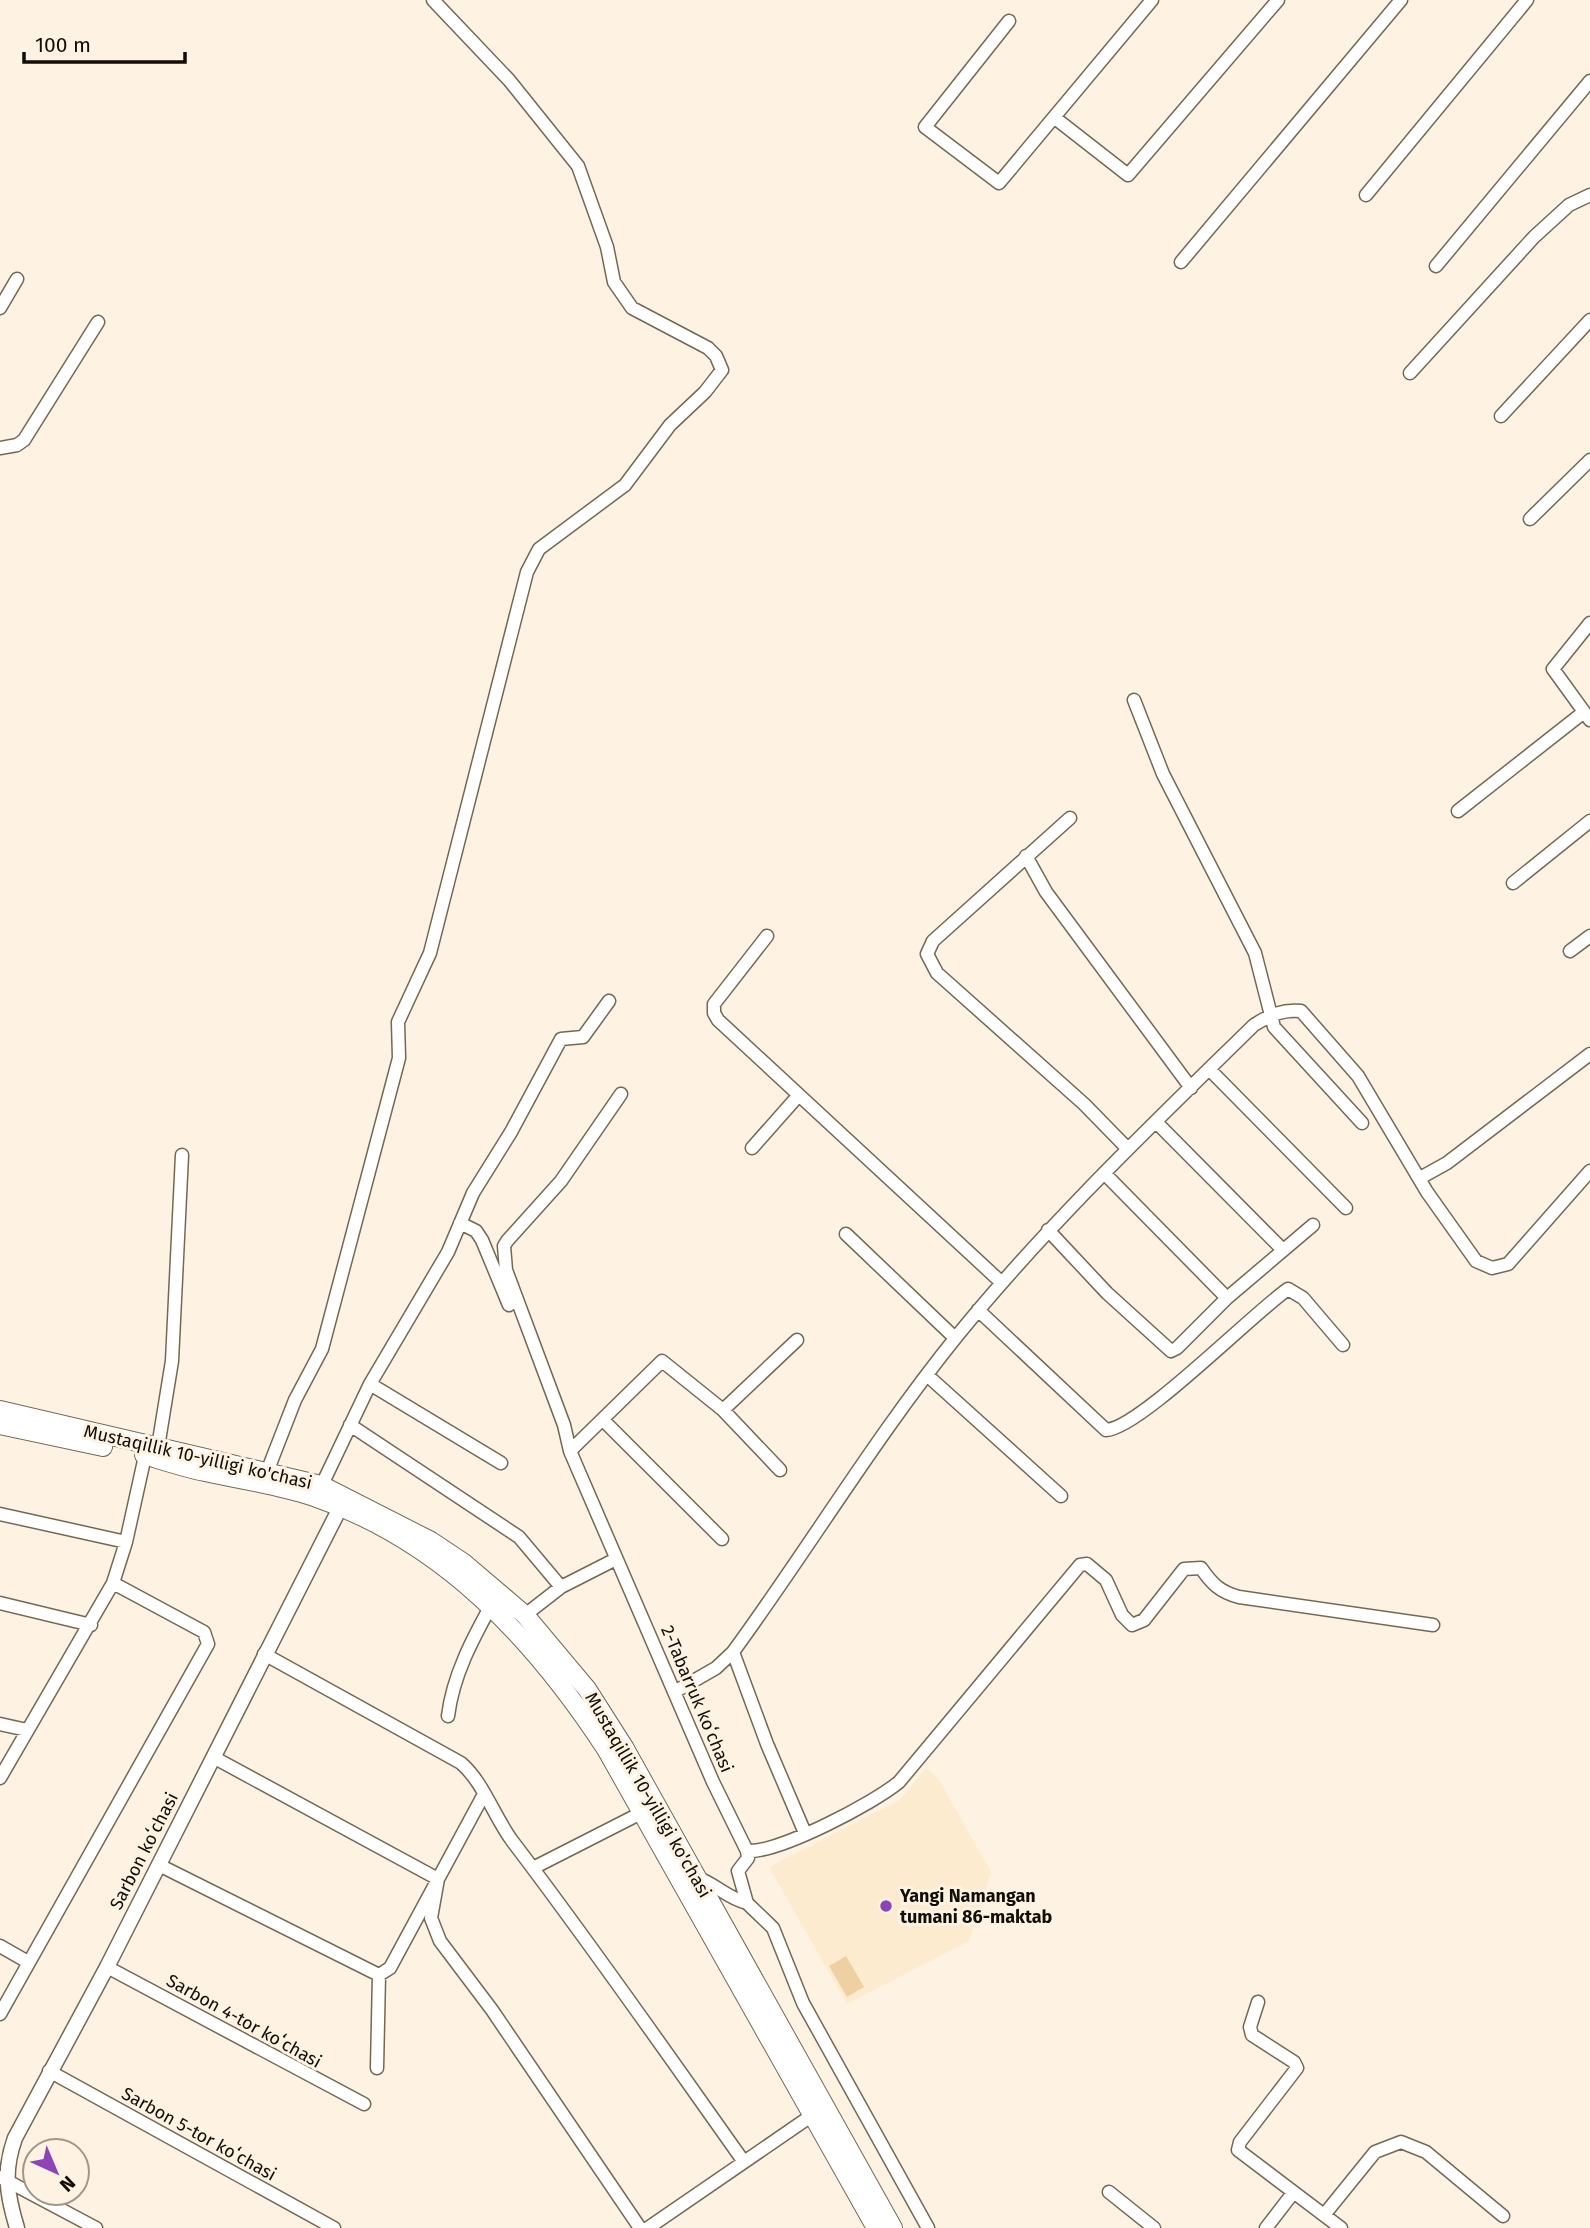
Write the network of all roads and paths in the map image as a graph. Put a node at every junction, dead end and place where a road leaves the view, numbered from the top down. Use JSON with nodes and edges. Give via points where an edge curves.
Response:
{"nodes":[{"id":1,"x":433,"y":0,"type":"edge"},
{"id":2,"x":1152,"y":0,"type":"edge"},
{"id":3,"x":1278,"y":0,"type":"edge"},
{"id":4,"x":1401,"y":0,"type":"edge"},
{"id":5,"x":1527,"y":0,"type":"edge"},
{"id":6,"x":1009,"y":21,"type":"dead end"},
{"id":7,"x":1590,"y":81,"type":"edge"},
{"id":8,"x":1055,"y":118,"type":"junction"},
{"id":9,"x":1366,"y":195,"type":"dead end"},
{"id":10,"x":1590,"y":195,"type":"edge"},
{"id":11,"x":1181,"y":262,"type":"dead end"},
{"id":12,"x":1436,"y":266,"type":"dead end"},
{"id":13,"x":17,"y":279,"type":"dead end"},
{"id":14,"x":0,"y":308,"type":"edge"},
{"id":15,"x":1590,"y":320,"type":"edge"},
{"id":16,"x":98,"y":322,"type":"dead end"},
{"id":17,"x":1410,"y":373,"type":"dead end"},
{"id":18,"x":1501,"y":416,"type":"dead end"},
{"id":19,"x":0,"y":448,"type":"edge"},
{"id":20,"x":1590,"y":460,"type":"edge"},
{"id":21,"x":1530,"y":519,"type":"dead end"},
{"id":22,"x":1590,"y":623,"type":"edge"},
{"id":23,"x":1134,"y":700,"type":"dead end"},
{"id":24,"x":1587,"y":716,"type":"edge"},
{"id":25,"x":1458,"y":811,"type":"dead end"},
{"id":26,"x":1070,"y":818,"type":"dead end"},
{"id":27,"x":1590,"y":821,"type":"edge"},
{"id":28,"x":1026,"y":856,"type":"junction"},
{"id":29,"x":1513,"y":883,"type":"dead end"},
{"id":30,"x":767,"y":936,"type":"dead end"},
{"id":31,"x":1590,"y":936,"type":"edge"},
{"id":32,"x":1570,"y":951,"type":"dead end"},
{"id":33,"x":609,"y":1001,"type":"dead end"},
{"id":34,"x":1268,"y":1016,"type":"junction"},
{"id":35,"x":1590,"y":1054,"type":"edge"},
{"id":36,"x":1209,"y":1069,"type":"junction"},
{"id":37,"x":1191,"y":1088,"type":"junction"},
{"id":38,"x":621,"y":1094,"type":"dead end"},
{"id":39,"x":798,"y":1096,"type":"junction"},
{"id":40,"x":1156,"y":1122,"type":"junction"},
{"id":41,"x":1362,"y":1123,"type":"dead end"},
{"id":42,"x":752,"y":1148,"type":"dead end"},
{"id":43,"x":1128,"y":1149,"type":"junction"},
{"id":44,"x":182,"y":1155,"type":"dead end"},
{"id":45,"x":1590,"y":1171,"type":"edge"},
{"id":46,"x":1104,"y":1173,"type":"junction"},
{"id":47,"x":1420,"y":1178,"type":"junction"},
{"id":48,"x":1346,"y":1208,"type":"dead end"},
{"id":49,"x":460,"y":1223,"type":"junction"},
{"id":50,"x":1313,"y":1225,"type":"dead end"},
{"id":51,"x":1048,"y":1230,"type":"junction"},
{"id":52,"x":846,"y":1234,"type":"dead end"},
{"id":53,"x":1283,"y":1250,"type":"junction"},
{"id":54,"x":1002,"y":1283,"type":"junction"},
{"id":55,"x":1227,"y":1298,"type":"junction"},
{"id":56,"x":978,"y":1310,"type":"junction"},
{"id":57,"x":955,"y":1338,"type":"junction"},
{"id":58,"x":797,"y":1340,"type":"dead end"},
{"id":59,"x":1343,"y":1345,"type":"dead end"},
{"id":60,"x":928,"y":1376,"type":"junction"},
{"id":61,"x":370,"y":1384,"type":"junction"},
{"id":62,"x":0,"y":1410,"type":"edge"},
{"id":63,"x":723,"y":1410,"type":"junction"},
{"id":64,"x":603,"y":1420,"type":"junction"},
{"id":65,"x":0,"y":1425,"type":"edge"},
{"id":66,"x":350,"y":1425,"type":"junction"},
{"id":67,"x":564,"y":1425,"type":"junction"},
{"id":68,"x":151,"y":1451,"type":"junction"},
{"id":69,"x":570,"y":1451,"type":"junction"},
{"id":70,"x":501,"y":1463,"type":"dead end"},
{"id":71,"x":780,"y":1470,"type":"dead end"},
{"id":72,"x":267,"y":1472,"type":"junction"},
{"id":73,"x":319,"y":1492,"type":"junction"},
{"id":74,"x":1061,"y":1496,"type":"dead end"},
{"id":75,"x":343,"y":1502,"type":"junction"},
{"id":76,"x":0,"y":1514,"type":"edge"},
{"id":77,"x":722,"y":1539,"type":"dead end"},
{"id":78,"x":126,"y":1542,"type":"junction"},
{"id":79,"x":616,"y":1559,"type":"junction"},
{"id":80,"x":113,"y":1583,"type":"junction"},
{"id":81,"x":561,"y":1587,"type":"junction"},
{"id":82,"x":495,"y":1599,"type":"junction"},
{"id":83,"x":0,"y":1604,"type":"edge"},
{"id":84,"x":525,"y":1615,"type":"junction"},
{"id":85,"x":92,"y":1625,"type":"junction"},
{"id":86,"x":1433,"y":1625,"type":"dead end"},
{"id":87,"x":733,"y":1652,"type":"junction"},
{"id":88,"x":264,"y":1654,"type":"junction"},
{"id":89,"x":676,"y":1691,"type":"junction"},
{"id":90,"x":448,"y":1716,"type":"dead end"},
{"id":91,"x":0,"y":1724,"type":"edge"},
{"id":92,"x":27,"y":1730,"type":"junction"},
{"id":93,"x":212,"y":1757,"type":"junction"},
{"id":94,"x":0,"y":1778,"type":"edge"},
{"id":95,"x":484,"y":1794,"type":"junction"},
{"id":96,"x":643,"y":1812,"type":"junction"},
{"id":97,"x":805,"y":1833,"type":"junction"},
{"id":98,"x":747,"y":1851,"type":"junction"},
{"id":99,"x":159,"y":1865,"type":"junction"},
{"id":100,"x":533,"y":1868,"type":"junction"},
{"id":101,"x":695,"y":1877,"type":"junction"},
{"id":102,"x":438,"y":1879,"type":"junction"},
{"id":103,"x":747,"y":1903,"type":"junction"},
{"id":104,"x":0,"y":1946,"type":"edge"},
{"id":105,"x":29,"y":1962,"type":"junction"},
{"id":106,"x":107,"y":1967,"type":"junction"},
{"id":107,"x":379,"y":1975,"type":"junction"},
{"id":108,"x":1258,"y":2002,"type":"dead end"},
{"id":109,"x":0,"y":2014,"type":"edge"},
{"id":110,"x":377,"y":2068,"type":"dead end"},
{"id":111,"x":48,"y":2071,"type":"junction"},
{"id":112,"x":364,"y":2104,"type":"dead end"},
{"id":113,"x":811,"y":2116,"type":"junction"},
{"id":114,"x":744,"y":2162,"type":"junction"},
{"id":115,"x":3,"y":2178,"type":"edge"},
{"id":116,"x":1109,"y":2192,"type":"dead end"},
{"id":117,"x":1293,"y":2193,"type":"junction"},
{"id":118,"x":1324,"y":2215,"type":"junction"},
{"id":119,"x":1503,"y":2216,"type":"dead end"},
{"id":120,"x":870,"y":2226,"type":"edge"},
{"id":121,"x":17,"y":2228,"type":"edge"},
{"id":122,"x":96,"y":2228,"type":"edge"},
{"id":123,"x":334,"y":2228,"type":"edge"},
{"id":124,"x":640,"y":2228,"type":"edge"},
{"id":125,"x":648,"y":2228,"type":"edge"},
{"id":126,"x":892,"y":2228,"type":"edge"},
{"id":127,"x":928,"y":2228,"type":"edge"},
{"id":128,"x":1154,"y":2228,"type":"edge"},
{"id":129,"x":1266,"y":2228,"type":"edge"},
{"id":130,"x":1340,"y":2228,"type":"edge"}],
"edges":[{"from":1,"to":72,"type":"street","via":[[509,80],[578,166],[607,247],[614,282],[632,307],[708,348],[722,369],[670,425],[625,485],[540,549],[527,572],[429,953],[398,1021],[399,1058],[322,1349],[295,1400]]},
{"from":2,"to":8,"type":"street"},
{"from":3,"to":8,"type":"street","via":[[1134,172],[1128,175],[1116,168]]},
{"from":4,"to":11,"type":"street"},
{"from":5,"to":9,"type":"street"},
{"from":6,"to":8,"type":"street","via":[[925,127],[999,183]]},
{"from":7,"to":12,"type":"street"},
{"from":10,"to":17,"type":"street","via":[[1569,205],[1534,237]]},
{"from":13,"to":14,"type":"street"},
{"from":15,"to":18,"type":"street"},
{"from":16,"to":19,"type":"street","via":[[24,440]]},
{"from":20,"to":21,"type":"street"},
{"from":22,"to":24,"type":"street","via":[[1553,669]]},
{"from":23,"to":34,"type":"street","via":[[1163,774],[1255,953]]},
{"from":24,"to":25,"type":"street"},
{"from":26,"to":28,"type":"street"},
{"from":27,"to":29,"type":"street"},
{"from":28,"to":37,"type":"street","via":[[1046,892]]},
{"from":28,"to":43,"type":"street","via":[[933,941],[927,954],[937,972]]},
{"from":30,"to":39,"type":"street","via":[[714,1004],[713,1013]]},
{"from":31,"to":32,"type":"street"},
{"from":33,"to":49,"type":"street","via":[[583,1037],[561,1039]]},
{"from":34,"to":36,"type":"street"},
{"from":34,"to":41,"type":"street"},
{"from":34,"to":47,"type":"street","via":[[1289,1009],[1301,1011],[1357,1076]]},
{"from":35,"to":47,"type":"street","via":[[1447,1163]]},
{"from":36,"to":37,"type":"street"},
{"from":36,"to":48,"type":"street"},
{"from":37,"to":40,"type":"street"},
{"from":38,"to":67,"type":"street","name":"2-Tabarruk koʻchasi","via":[[561,1181],[504,1247],[511,1288]]},
{"from":39,"to":42,"type":"street"},
{"from":39,"to":54,"type":"street"},
{"from":40,"to":43,"type":"street"},
{"from":40,"to":53,"type":"street"},
{"from":43,"to":46,"type":"street"},
{"from":44,"to":68,"type":"street","via":[[172,1361]]},
{"from":45,"to":47,"type":"street","via":[[1508,1264],[1492,1268],[1476,1261]]},
{"from":46,"to":51,"type":"street"},
{"from":46,"to":55,"type":"street"},
{"from":49,"to":61,"type":"street","via":[[448,1252]]},
{"from":49,"to":67,"type":"street","name":"2-Tabarruk koʻchasi","via":[[482,1240],[555,1417]]},
{"from":50,"to":53,"type":"street"},
{"from":51,"to":54,"type":"street"},
{"from":51,"to":55,"type":"street","via":[[1107,1293],[1171,1351]]},
{"from":52,"to":57,"type":"street"},
{"from":53,"to":55,"type":"street"},
{"from":54,"to":56,"type":"street"},
{"from":56,"to":57,"type":"street"},
{"from":56,"to":59,"type":"street","via":[[1105,1430],[1116,1428],[1162,1396],[1288,1289],[1303,1298]]},
{"from":57,"to":60,"type":"street"},
{"from":58,"to":63,"type":"street"},
{"from":60,"to":74,"type":"street"},
{"from":60,"to":87,"type":"street"},
{"from":61,"to":66,"type":"street"},
{"from":61,"to":70,"type":"street"},
{"from":62,"to":68,"type":"main road","name":"Mustaqillik 10-yilligi ko'chasi"},
{"from":63,"to":64,"type":"street","via":[[662,1361]]},
{"from":63,"to":71,"type":"street"},
{"from":64,"to":69,"type":"street"},
{"from":64,"to":77,"type":"street"},
{"from":65,"to":68,"type":"main road","name":"Mustaqillik 10-yilligi ko'chasi"},
{"from":66,"to":73,"type":"street"},
{"from":66,"to":81,"type":"street","via":[[519,1537]]},
{"from":67,"to":69,"type":"street","name":"2-Tabarruk koʻchasi"},
{"from":68,"to":72,"type":"main road","name":"Mustaqillik 10-yilligi ko'chasi"},
{"from":68,"to":73,"type":"main road","name":"Mustaqillik 10-yilligi ko'chasi","via":[[204,1472]]},
{"from":68,"to":78,"type":"street"},
{"from":69,"to":79,"type":"street","name":"2-Tabarruk koʻchasi"},
{"from":72,"to":73,"type":"main road","name":"Mustaqillik 10-yilligi ko'chasi"},
{"from":73,"to":75,"type":"main road","name":"Mustaqillik 10-yilligi ko'chasi"},
{"from":75,"to":82,"type":"main road","name":"Mustaqillik 10-yilligi ko'chasi","via":[[431,1541]]},
{"from":75,"to":88,"type":"street","name":"Sarbon koʻchasi"},
{"from":76,"to":78,"type":"street"},
{"from":78,"to":80,"type":"street"},
{"from":79,"to":81,"type":"street"},
{"from":79,"to":89,"type":"street","name":"2-Tabarruk koʻchasi"},
{"from":80,"to":85,"type":"street"},
{"from":80,"to":105,"type":"street","via":[[204,1632],[208,1644]]},
{"from":81,"to":84,"type":"street"},
{"from":82,"to":84,"type":"main road","name":"Mustaqillik 10-yilligi ko'chasi"},
{"from":82,"to":90,"type":"street","via":[[470,1645],[451,1694]]},
{"from":82,"to":96,"type":"main road","name":"Mustaqillik 10-yilligi ko'chasi","via":[[568,1690]]},
{"from":83,"to":85,"type":"street"},
{"from":84,"to":101,"type":"main road","name":"Mustaqillik 10-yilligi ko'chasi","via":[[587,1689]]},
{"from":85,"to":92,"type":"street"},
{"from":86,"to":97,"type":"street","via":[[1224,1593],[1201,1568],[1184,1569],[1144,1620],[1132,1625],[1122,1615],[1106,1580],[1087,1564],[1080,1565],[899,1782]]},
{"from":87,"to":89,"type":"street","via":[[716,1668]]},
{"from":87,"to":97,"type":"street"},
{"from":88,"to":93,"type":"street","name":"Sarbon koʻchasi"},
{"from":88,"to":95,"type":"street","via":[[461,1763]]},
{"from":89,"to":98,"type":"street","name":"2-Tabarruk koʻchasi"},
{"from":91,"to":92,"type":"street"},
{"from":92,"to":94,"type":"street"},
{"from":93,"to":99,"type":"street","name":"Sarbon koʻchasi"},
{"from":93,"to":102,"type":"street"},
{"from":95,"to":100,"type":"street","via":[[495,1819]]},
{"from":95,"to":102,"type":"street"},
{"from":96,"to":100,"type":"street"},
{"from":96,"to":113,"type":"main road","name":"Mustaqillik 10-yilligi ko'chasi"},
{"from":97,"to":98,"type":"street","via":[[759,1852]]},
{"from":98,"to":103,"type":"street","via":[[748,1858],[738,1871]]},
{"from":99,"to":106,"type":"street","name":"Sarbon koʻchasi"},
{"from":99,"to":107,"type":"street"},
{"from":100,"to":114,"type":"street"},
{"from":101,"to":103,"type":"street","via":[[711,1881],[730,1899]]},
{"from":101,"to":126,"type":"main road","name":"Mustaqillik 10-yilligi ko'chasi"},
{"from":102,"to":107,"type":"street","via":[[390,1968]]},
{"from":102,"to":124,"type":"street","via":[[430,1918],[440,1941]]},
{"from":103,"to":127,"type":"street","via":[[773,1928],[803,2003]]},
{"from":104,"to":105,"type":"street"},
{"from":105,"to":109,"type":"street"},
{"from":106,"to":111,"type":"street","name":"Sarbon koʻchasi"},
{"from":106,"to":112,"type":"street","name":"Sarbon 4-tor koʻchasi"},
{"from":107,"to":110,"type":"street"},
{"from":108,"to":117,"type":"street","via":[[1250,2026],[1252,2035],[1297,2068],[1238,2150]]},
{"from":111,"to":115,"type":"street","name":"Sarbon koʻchasi","via":[[15,2138]]},
{"from":111,"to":123,"type":"street","name":"Sarbon 5-tor koʻchasi"},
{"from":113,"to":114,"type":"street"},
{"from":113,"to":120,"type":"main road","name":"Mustaqillik 10-yilligi ko'chasi"},
{"from":114,"to":125,"type":"street"},
{"from":115,"to":121,"type":"street","name":"Sarbon koʻchasi"},
{"from":115,"to":122,"type":"street"},
{"from":116,"to":128,"type":"street"},
{"from":117,"to":118,"type":"street"},
{"from":117,"to":129,"type":"street"},
{"from":118,"to":119,"type":"street","via":[[1375,2152],[1401,2142],[1426,2152]]},
{"from":118,"to":130,"type":"street"}]}
